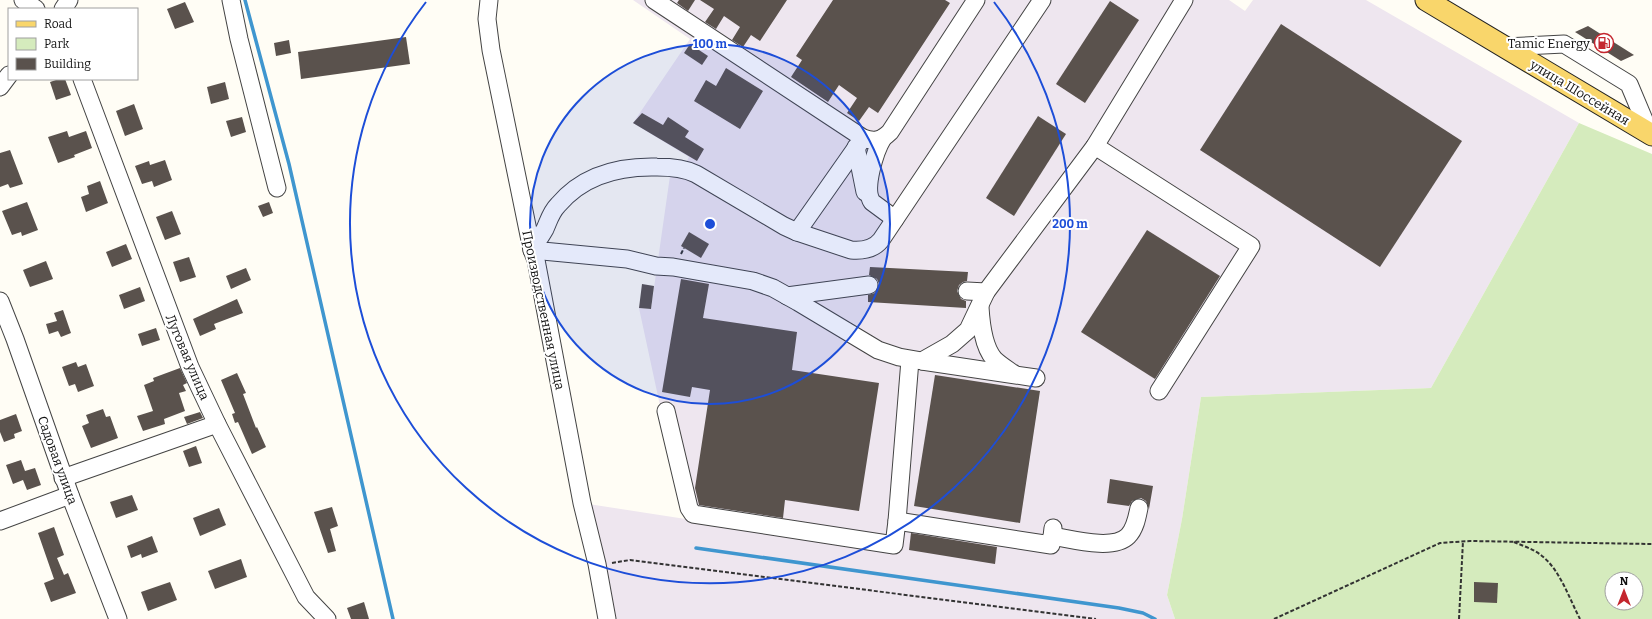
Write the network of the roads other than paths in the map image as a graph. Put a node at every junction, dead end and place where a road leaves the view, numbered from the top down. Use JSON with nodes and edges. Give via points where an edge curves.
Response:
{"nodes":[{"id":1,"x":23,"y":0,"type":"edge"},
{"id":2,"x":231,"y":0,"type":"edge"},
{"id":3,"x":489,"y":0,"type":"edge"},
{"id":4,"x":654,"y":0,"type":"edge"},
{"id":5,"x":976,"y":0,"type":"edge"},
{"id":6,"x":1042,"y":0,"type":"edge"},
{"id":7,"x":1184,"y":0,"type":"edge"},
{"id":8,"x":1426,"y":0,"type":"edge"},
{"id":9,"x":35,"y":8,"type":"edge"},
{"id":10,"x":1504,"y":47,"type":"junction"},
{"id":11,"x":8,"y":76,"type":"edge"},
{"id":12,"x":82,"y":80,"type":"edge"},
{"id":13,"x":0,"y":87,"type":"edge"},
{"id":14,"x":1651,"y":134,"type":"edge"},
{"id":15,"x":883,"y":138,"type":"junction"},
{"id":16,"x":859,"y":142,"type":"junction"},
{"id":17,"x":1095,"y":146,"type":"junction"},
{"id":18,"x":277,"y":188,"type":"dead end"},
{"id":19,"x":870,"y":200,"type":"junction"},
{"id":20,"x":895,"y":219,"type":"junction"},
{"id":21,"x":797,"y":232,"type":"junction"},
{"id":22,"x":532,"y":250,"type":"junction"},
{"id":23,"x":869,"y":285,"type":"dead end"},
{"id":24,"x":967,"y":291,"type":"dead end"},
{"id":25,"x":787,"y":296,"type":"junction"},
{"id":26,"x":983,"y":300,"type":"junction"},
{"id":27,"x":0,"y":301,"type":"edge"},
{"id":28,"x":916,"y":360,"type":"junction"},
{"id":29,"x":1017,"y":376,"type":"junction"},
{"id":30,"x":1036,"y":378,"type":"dead end"},
{"id":31,"x":1159,"y":391,"type":"dead end"},
{"id":32,"x":666,"y":411,"type":"dead end"},
{"id":33,"x":217,"y":424,"type":"junction"},
{"id":34,"x":63,"y":478,"type":"junction"},
{"id":35,"x":70,"y":495,"type":"junction"},
{"id":36,"x":1139,"y":508,"type":"dead end"},
{"id":37,"x":0,"y":521,"type":"edge"},
{"id":38,"x":897,"y":521,"type":"junction"},
{"id":39,"x":118,"y":619,"type":"edge"},
{"id":40,"x":327,"y":619,"type":"edge"},
{"id":41,"x":607,"y":619,"type":"edge"}],
"edges":[{"from":1,"to":9,"type":"street"},
{"from":2,"to":18,"type":"street"},
{"from":3,"to":22,"type":"street","name":"Производственная улица","via":[[487,19],[491,50]]},
{"from":4,"to":16,"type":"street"},
{"from":5,"to":15,"type":"street","via":[[890,132]]},
{"from":6,"to":20,"type":"street"},
{"from":7,"to":17,"type":"street"},
{"from":8,"to":10,"type":"main road","name":"улица Шоссейная"},
{"from":10,"to":14,"type":"main road","name":"улица Шоссейная"},
{"from":10,"to":14,"type":"street","via":[[1564,44],[1629,84]]},
{"from":11,"to":13,"type":"street"},
{"from":12,"to":33,"type":"street","name":"Луговая улица","via":[[190,367]]},
{"from":15,"to":16,"type":"street"},
{"from":15,"to":19,"type":"street","via":[[873,164],[869,186]]},
{"from":16,"to":19,"type":"street","via":[[863,186]]},
{"from":16,"to":21,"type":"street"},
{"from":17,"to":26,"type":"street"},
{"from":17,"to":31,"type":"street","via":[[1252,246]]},
{"from":19,"to":20,"type":"street"},
{"from":20,"to":21,"type":"street","via":[[877,245],[860,250],[846,249]]},
{"from":21,"to":22,"type":"street","via":[[691,171],[663,167],[632,168],[598,175],[566,195],[549,217]]},
{"from":22,"to":25,"type":"street","via":[[627,259],[656,266],[738,277],[764,284]]},
{"from":22,"to":41,"type":"street","name":"Производственная улица"},
{"from":23,"to":25,"type":"street"},
{"from":24,"to":26,"type":"street"},
{"from":25,"to":28,"type":"street","via":[[878,350]]},
{"from":26,"to":28,"type":"street","via":[[968,330],[961,338],[930,358]]},
{"from":26,"to":29,"type":"street","via":[[982,330],[990,353],[1001,365]]},
{"from":27,"to":34,"type":"street","name":"Садовая улица"},
{"from":28,"to":29,"type":"street"},
{"from":28,"to":38,"type":"street"},
{"from":29,"to":30,"type":"street"},
{"from":32,"to":38,"type":"street","via":[[689,508],[693,514],[894,545]]},
{"from":33,"to":34,"type":"street"},
{"from":33,"to":40,"type":"street","name":"Луговая улица","via":[[306,597]]},
{"from":34,"to":35,"type":"street","name":"Садовая улица"},
{"from":35,"to":37,"type":"street"},
{"from":35,"to":39,"type":"street","name":"Садовая улица"},
{"from":36,"to":38,"type":"street","via":[[1131,532],[1125,539],[1116,543],[1097,543],[1053,532],[1051,545]]}]}
